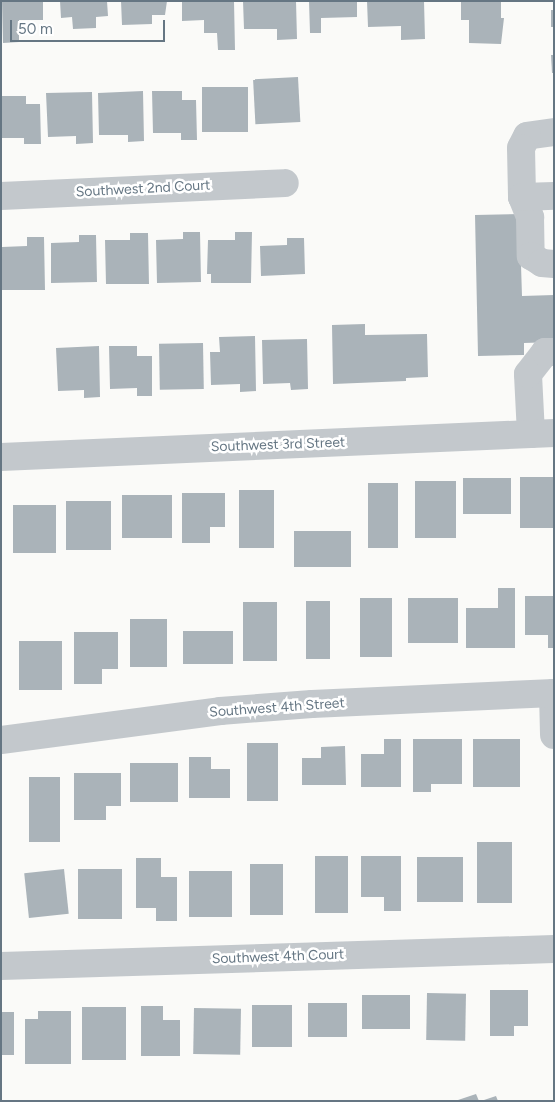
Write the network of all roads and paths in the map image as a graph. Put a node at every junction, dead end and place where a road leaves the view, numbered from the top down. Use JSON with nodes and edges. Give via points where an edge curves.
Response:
{"nodes":[{"id":1,"x":554,"y":132,"type":"edge"},
{"id":2,"x":285,"y":182,"type":"dead end"},
{"id":3,"x":1,"y":196,"type":"edge"},
{"id":4,"x":554,"y":196,"type":"edge"},
{"id":5,"x":522,"y":197,"type":"junction"},
{"id":6,"x":554,"y":264,"type":"edge"},
{"id":7,"x":554,"y":352,"type":"edge"},
{"id":8,"x":542,"y":434,"type":"edge"},
{"id":9,"x":1,"y":457,"type":"edge"},
{"id":10,"x":553,"y":693,"type":"edge"},
{"id":11,"x":554,"y":735,"type":"edge"},
{"id":12,"x":1,"y":740,"type":"edge"},
{"id":13,"x":554,"y":949,"type":"edge"},
{"id":14,"x":1,"y":966,"type":"edge"}],
"edges":[{"from":1,"to":5,"type":"street","via":[[527,136],[521,148]]},
{"from":2,"to":3,"type":"street","name":"Southwest 2nd Court"},
{"from":4,"to":5,"type":"street"},
{"from":5,"to":6,"type":"street","via":[[530,217],[531,256],[542,263]]},
{"from":7,"to":8,"type":"street","via":[[545,352],[528,374]]},
{"from":8,"to":9,"type":"street","name":"Southwest 3rd Street"},
{"from":10,"to":11,"type":"street"},
{"from":10,"to":12,"type":"street","name":"Southwest 4th Street","via":[[220,711]]},
{"from":13,"to":14,"type":"street","name":"Southwest 4th Court"}]}
